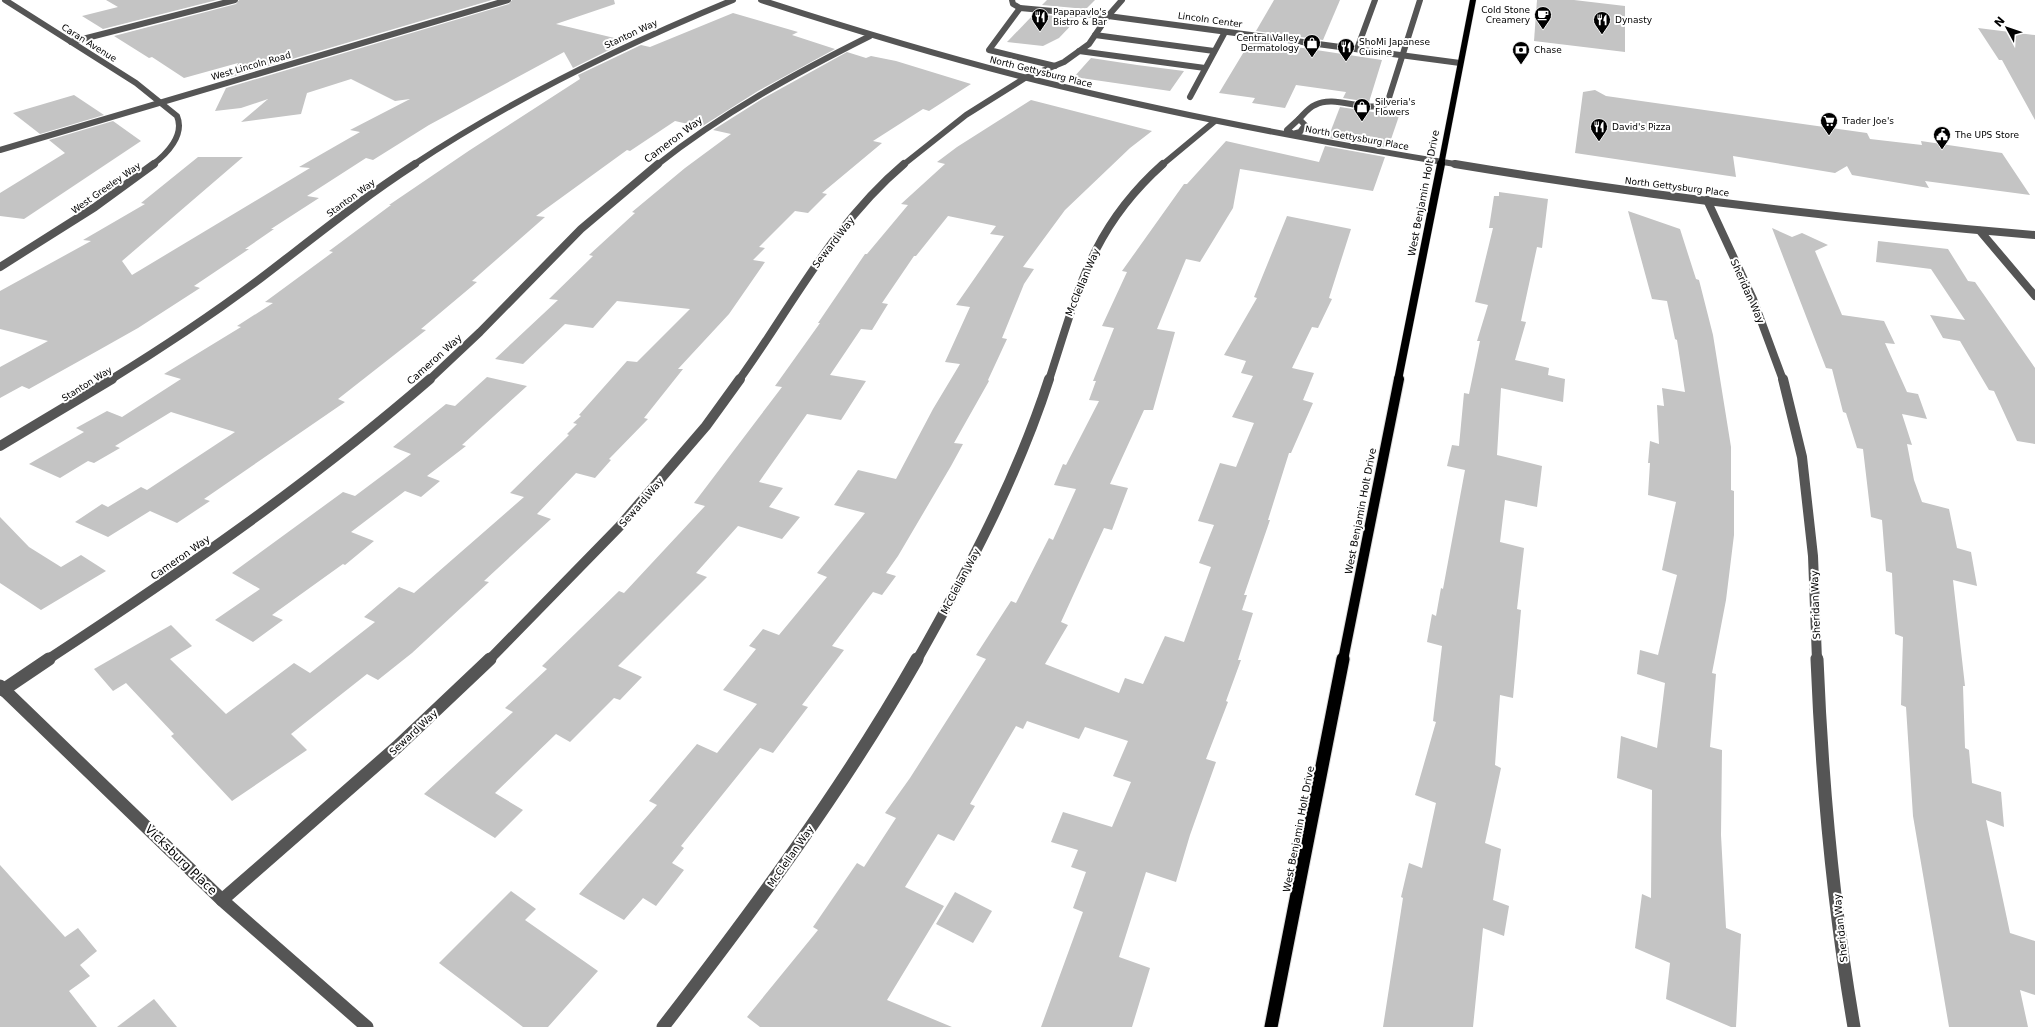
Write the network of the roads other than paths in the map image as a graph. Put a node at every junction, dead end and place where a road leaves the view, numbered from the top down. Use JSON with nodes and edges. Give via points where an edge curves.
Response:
{"nodes":[{"id":1,"x":6,"y":0,"type":"edge"},
{"id":2,"x":235,"y":0,"type":"edge"},
{"id":3,"x":508,"y":0,"type":"edge"},
{"id":4,"x":733,"y":0,"type":"edge"},
{"id":5,"x":760,"y":0,"type":"edge"},
{"id":6,"x":1012,"y":0,"type":"edge"},
{"id":7,"x":1122,"y":0,"type":"edge"},
{"id":8,"x":1374,"y":0,"type":"edge"},
{"id":9,"x":1420,"y":0,"type":"edge"},
{"id":10,"x":1473,"y":0,"type":"edge"},
{"id":11,"x":1020,"y":8,"type":"junction"},
{"id":12,"x":1108,"y":16,"type":"junction"},
{"id":13,"x":1224,"y":32,"type":"junction"},
{"id":14,"x":1095,"y":35,"type":"junction"},
{"id":15,"x":870,"y":36,"type":"junction"},
{"id":16,"x":71,"y":42,"type":"junction"},
{"id":17,"x":1357,"y":49,"type":"junction"},
{"id":18,"x":1214,"y":50,"type":"junction"},
{"id":19,"x":1079,"y":52,"type":"junction"},
{"id":20,"x":1404,"y":55,"type":"junction"},
{"id":21,"x":1460,"y":63,"type":"junction"},
{"id":22,"x":1055,"y":66,"type":"junction"},
{"id":23,"x":1205,"y":68,"type":"junction"},
{"id":24,"x":1025,"y":78,"type":"junction"},
{"id":25,"x":1190,"y":97,"type":"dead end"},
{"id":26,"x":161,"y":102,"type":"junction"},
{"id":27,"x":1298,"y":119,"type":"junction"},
{"id":28,"x":1215,"y":121,"type":"junction"},
{"id":29,"x":1292,"y":135,"type":"junction"},
{"id":30,"x":0,"y":150,"type":"edge"},
{"id":31,"x":1441,"y":162,"type":"junction"},
{"id":32,"x":1707,"y":200,"type":"junction"},
{"id":33,"x":1980,"y":231,"type":"junction"},
{"id":34,"x":2035,"y":235,"type":"edge"},
{"id":35,"x":0,"y":267,"type":"edge"},
{"id":36,"x":2035,"y":296,"type":"edge"},
{"id":37,"x":0,"y":446,"type":"edge"},
{"id":38,"x":2,"y":688,"type":"edge"},
{"id":39,"x":222,"y":900,"type":"junction"},
{"id":40,"x":367,"y":1027,"type":"edge"},
{"id":41,"x":663,"y":1027,"type":"edge"},
{"id":42,"x":1271,"y":1027,"type":"edge"},
{"id":43,"x":1854,"y":1027,"type":"edge"}],
"edges":[{"from":1,"to":16,"type":"street","name":"Caran Avenue"},
{"from":2,"to":16,"type":"street"},
{"from":3,"to":26,"type":"street","name":"West Lincoln Road"},
{"from":4,"to":37,"type":"street","name":"Stanton Way","via":[[578,68],[440,147],[363,199],[239,294],[152,354]]},
{"from":5,"to":15,"type":"street","name":"North Gettysburg Place"},
{"from":6,"to":11,"type":"street","via":[[1013,4]]},
{"from":7,"to":12,"type":"street"},
{"from":8,"to":17,"type":"street"},
{"from":9,"to":20,"type":"street"},
{"from":10,"to":21,"type":"main road","name":"West Benjamin Holt Drive"},
{"from":11,"to":12,"type":"street","name":"Lincoln Center"},
{"from":11,"to":22,"type":"street","via":[[989,50]]},
{"from":12,"to":13,"type":"street","name":"Lincoln Center"},
{"from":12,"to":14,"type":"street"},
{"from":13,"to":17,"type":"street","name":"Lincoln Center"},
{"from":13,"to":18,"type":"street"},
{"from":14,"to":18,"type":"street"},
{"from":14,"to":19,"type":"street"},
{"from":15,"to":24,"type":"street","name":"North Gettysburg Place"},
{"from":15,"to":38,"type":"street","name":"Cameron Way","via":[[759,94],[714,122],[660,161],[594,216],[479,333],[400,404],[300,485],[197,560]]},
{"from":16,"to":26,"type":"street","name":"Caran Avenue"},
{"from":17,"to":20,"type":"street","name":"Lincoln Center"},
{"from":18,"to":23,"type":"street"},
{"from":19,"to":22,"type":"street"},
{"from":19,"to":23,"type":"street"},
{"from":20,"to":21,"type":"street","name":"Lincoln Center"},
{"from":20,"to":27,"type":"street","via":[[1385,106],[1323,102],[1313,106]]},
{"from":21,"to":31,"type":"main road","name":"West Benjamin Holt Drive"},
{"from":22,"to":24,"type":"street"},
{"from":23,"to":25,"type":"street"},
{"from":24,"to":28,"type":"street","name":"North Gettysburg Place"},
{"from":24,"to":39,"type":"street","name":"Seward Way","via":[[935,138],[890,176],[844,226],[818,260],[760,351],[706,426],[619,527],[489,661],[397,747]]},
{"from":26,"to":30,"type":"street","name":"West Lincoln Road"},
{"from":26,"to":35,"type":"street","name":"West Greeley Way","via":[[177,116],[180,123],[177,139],[170,149],[95,207]]},
{"from":27,"to":29,"type":"street","via":[[1292,122],[1287,130]]},
{"from":27,"to":29,"type":"street","via":[[1305,125],[1300,132]]},
{"from":28,"to":29,"type":"street","name":"North Gettysburg Place"},
{"from":28,"to":41,"type":"street","name":"McClellan Way","via":[[1155,169],[1111,222],[1092,253],[1072,300],[1045,391],[1014,472],[981,543],[926,647],[858,756],[740,928]]},
{"from":29,"to":31,"type":"street","name":"North Gettysburg Place"},
{"from":31,"to":32,"type":"street","name":"North Gettysburg Place"},
{"from":31,"to":42,"type":"main road","name":"West Benjamin Holt Drive"},
{"from":32,"to":33,"type":"street","name":"North Gettysburg Place","via":[[1872,221]]},
{"from":32,"to":43,"type":"street","name":"Sheridan Way","via":[[1753,299],[1782,375],[1802,457],[1813,556],[1821,755],[1844,965]]},
{"from":33,"to":34,"type":"street","name":"North Gettysburg Place"},
{"from":33,"to":36,"type":"street"},
{"from":38,"to":39,"type":"street","name":"Vicksburg Place"},
{"from":39,"to":40,"type":"street","name":"Vicksburg Place"}]}
